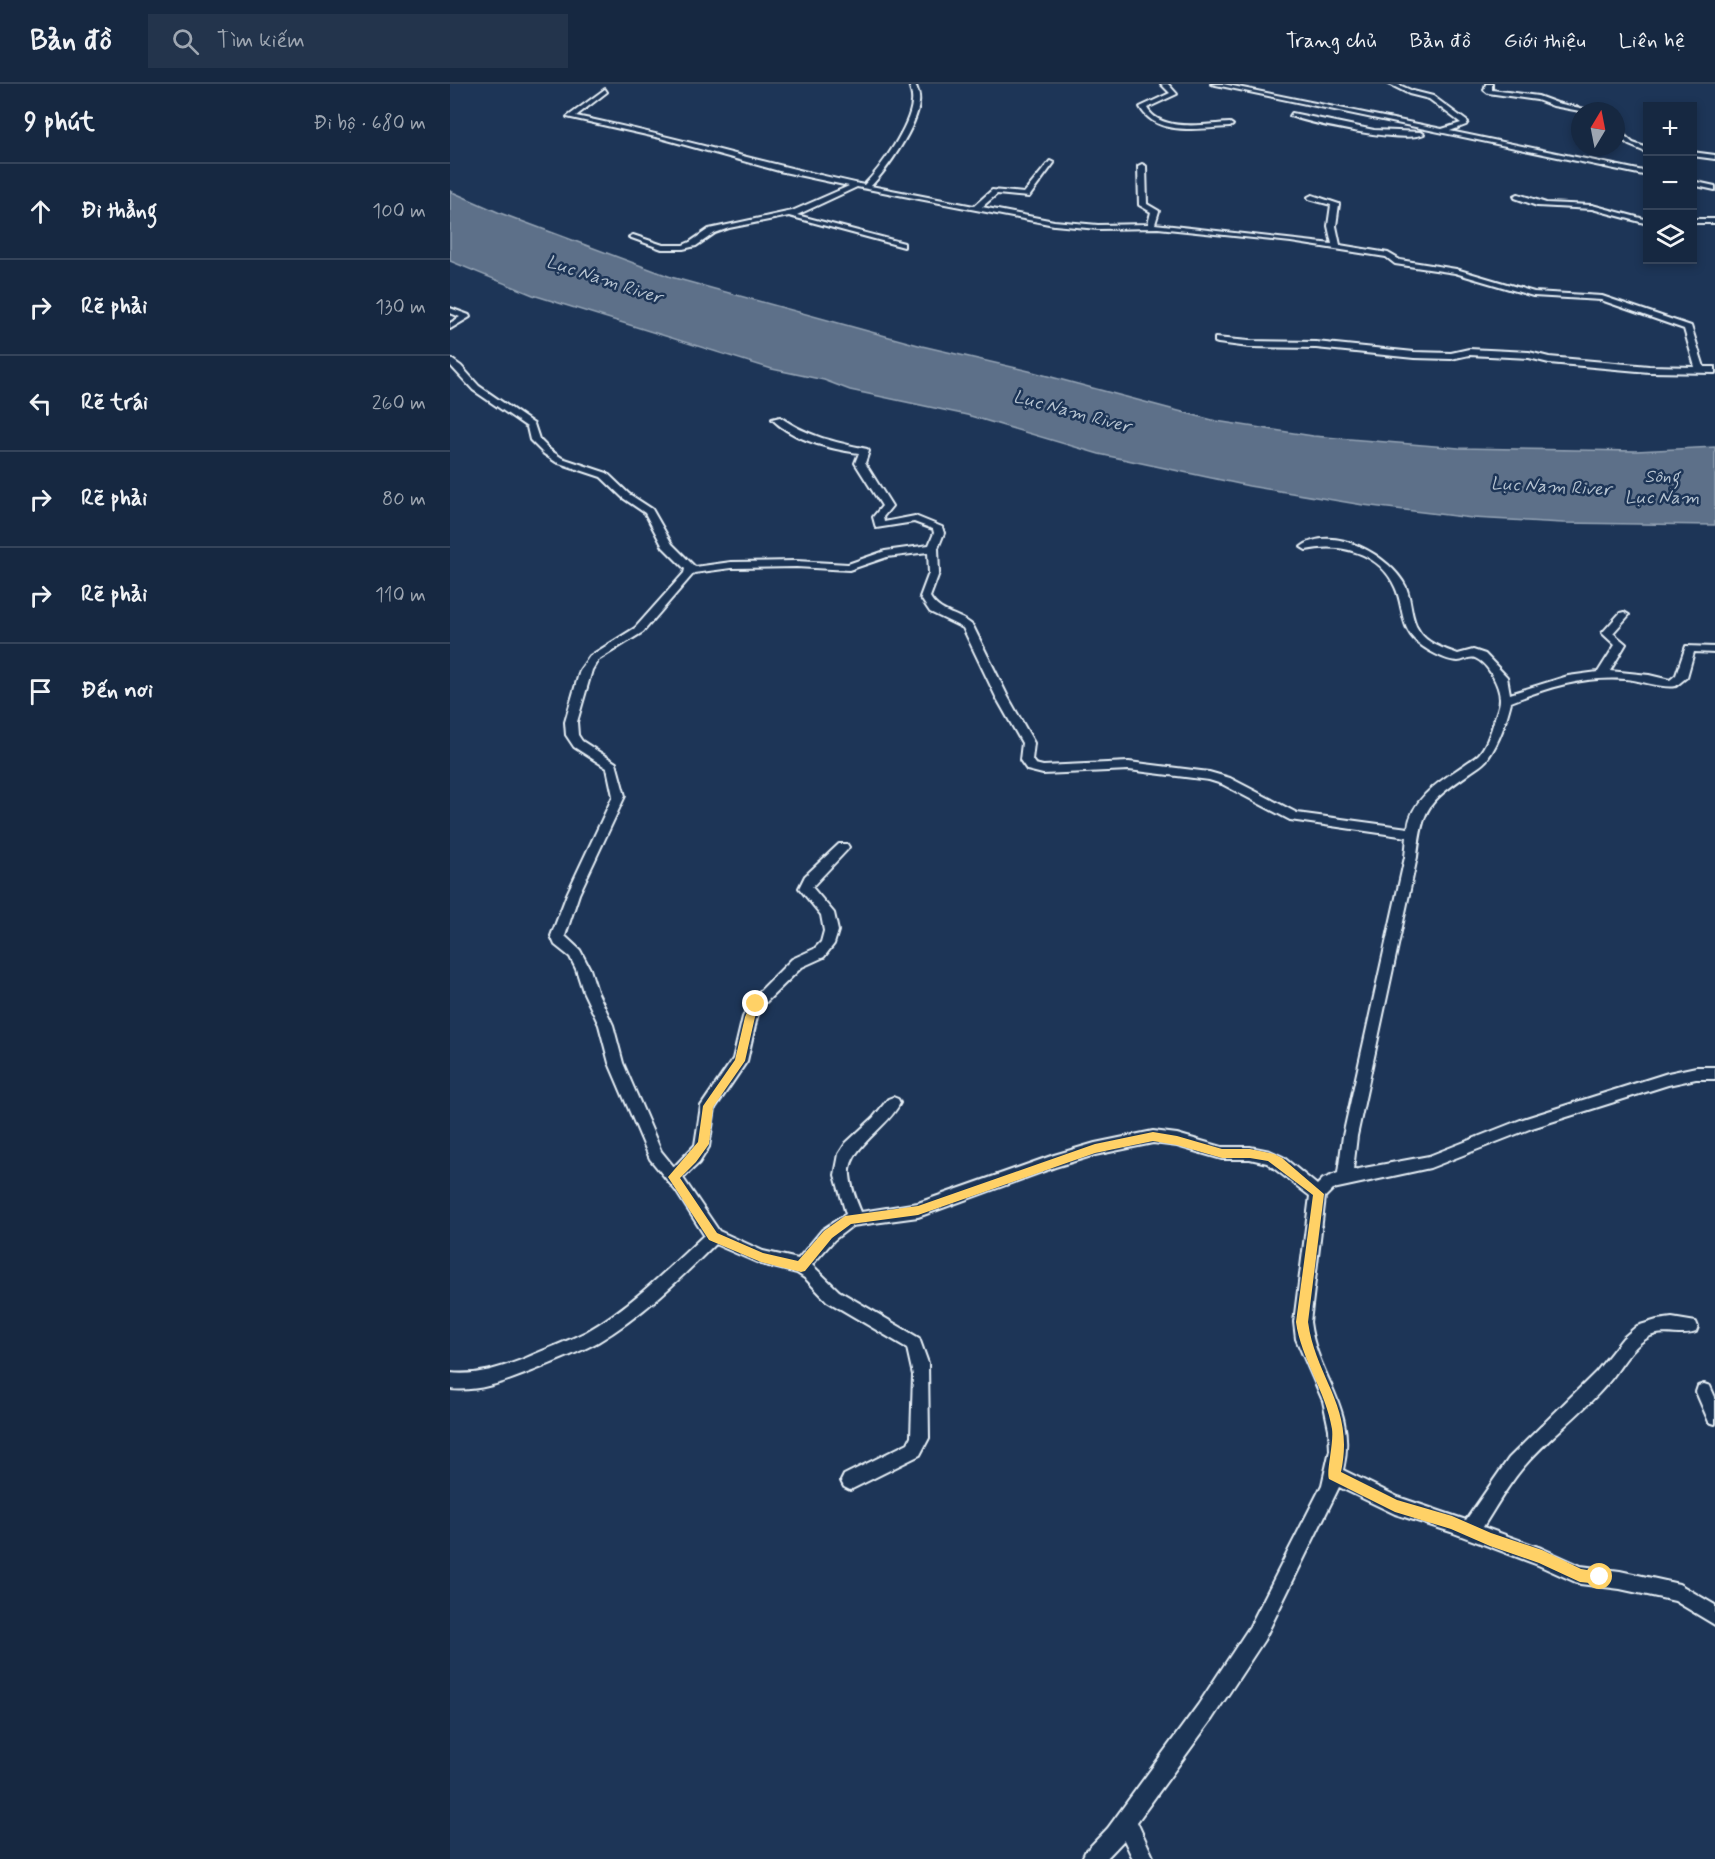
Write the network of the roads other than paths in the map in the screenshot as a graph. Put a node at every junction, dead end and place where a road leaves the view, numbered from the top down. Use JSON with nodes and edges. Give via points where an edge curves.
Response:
{"nodes":[{"id":1,"x":912,"y":84,"type":"edge"},
{"id":2,"x":1164,"y":84,"type":"edge"},
{"id":3,"x":1214,"y":84,"type":"edge"},
{"id":4,"x":1392,"y":84,"type":"edge"},
{"id":5,"x":1489,"y":84,"type":"edge"},
{"id":6,"x":605,"y":91,"type":"dead end"},
{"id":7,"x":1571,"y":108,"type":"edge"},
{"id":8,"x":1292,"y":115,"type":"dead end"},
{"id":9,"x":1230,"y":125,"type":"dead end"},
{"id":10,"x":1442,"y":132,"type":"junction"},
{"id":11,"x":1625,"y":139,"type":"edge"},
{"id":12,"x":1643,"y":149,"type":"edge"},
{"id":13,"x":1697,"y":155,"type":"edge"},
{"id":14,"x":1715,"y":157,"type":"edge"},
{"id":15,"x":1050,"y":163,"type":"dead end"},
{"id":16,"x":1142,"y":166,"type":"dead end"},
{"id":17,"x":1643,"y":173,"type":"edge"},
{"id":18,"x":1697,"y":184,"type":"edge"},
{"id":19,"x":856,"y":185,"type":"junction"},
{"id":20,"x":866,"y":187,"type":"junction"},
{"id":21,"x":1715,"y":188,"type":"edge"},
{"id":22,"x":1518,"y":196,"type":"dead end"},
{"id":23,"x":1312,"y":197,"type":"dead end"},
{"id":24,"x":976,"y":208,"type":"junction"},
{"id":25,"x":794,"y":213,"type":"junction"},
{"id":26,"x":1697,"y":220,"type":"edge"},
{"id":27,"x":1643,"y":221,"type":"edge"},
{"id":28,"x":1715,"y":221,"type":"edge"},
{"id":29,"x":1151,"y":226,"type":"junction"},
{"id":30,"x":633,"y":237,"type":"dead end"},
{"id":31,"x":901,"y":245,"type":"dead end"},
{"id":32,"x":1337,"y":247,"type":"junction"},
{"id":33,"x":450,"y":309,"type":"edge"},
{"id":34,"x":450,"y":326,"type":"edge"},
{"id":35,"x":1218,"y":340,"type":"dead end"},
{"id":36,"x":450,"y":362,"type":"edge"},
{"id":37,"x":1700,"y":370,"type":"junction"},
{"id":38,"x":1715,"y":370,"type":"edge"},
{"id":39,"x":777,"y":419,"type":"dead end"},
{"id":40,"x":933,"y":548,"type":"junction"},
{"id":41,"x":1306,"y":548,"type":"dead end"},
{"id":42,"x":690,"y":571,"type":"junction"},
{"id":43,"x":1624,"y":615,"type":"dead end"},
{"id":44,"x":1715,"y":650,"type":"edge"},
{"id":45,"x":1604,"y":674,"type":"junction"},
{"id":46,"x":1506,"y":700,"type":"junction"},
{"id":47,"x":1413,"y":833,"type":"junction"},
{"id":48,"x":843,"y":847,"type":"dead end"},
{"id":49,"x":1715,"y":1073,"type":"edge"},
{"id":50,"x":893,"y":1103,"type":"dead end"},
{"id":51,"x":674,"y":1177,"type":"junction"},
{"id":52,"x":1345,"y":1178,"type":"junction"},
{"id":53,"x":1318,"y":1194,"type":"junction"},
{"id":54,"x":855,"y":1218,"type":"junction"},
{"id":55,"x":713,"y":1236,"type":"junction"},
{"id":56,"x":801,"y":1267,"type":"junction"},
{"id":57,"x":1690,"y":1327,"type":"dead end"},
{"id":58,"x":450,"y":1382,"type":"edge"},
{"id":59,"x":1704,"y":1392,"type":"dead end"},
{"id":60,"x":1715,"y":1416,"type":"edge"},
{"id":61,"x":1334,"y":1475,"type":"junction"},
{"id":62,"x":850,"y":1481,"type":"dead end"},
{"id":63,"x":1470,"y":1530,"type":"junction"},
{"id":64,"x":1715,"y":1616,"type":"edge"},
{"id":65,"x":1125,"y":1820,"type":"junction"},
{"id":66,"x":1092,"y":1859,"type":"edge"},
{"id":67,"x":1144,"y":1859,"type":"edge"}],
"edges":[{"from":1,"to":20,"type":"street","via":[[916,96],[912,117]]},
{"from":2,"to":9,"type":"street","via":[[1174,94],[1143,107],[1146,115],[1172,126]]},
{"from":3,"to":10,"type":"street"},
{"from":4,"to":10,"type":"street","via":[[1431,97],[1465,122]]},
{"from":5,"to":7,"type":"street","via":[[1490,92],[1538,98]]},
{"from":6,"to":19,"type":"street","via":[[570,117],[661,135],[779,169]]},
{"from":8,"to":10,"type":"street","via":[[1350,129]]},
{"from":10,"to":17,"type":"street"},
{"from":11,"to":12,"type":"street"},
{"from":13,"to":14,"type":"street"},
{"from":15,"to":24,"type":"street","via":[[1026,195],[995,192]]},
{"from":16,"to":29,"type":"street","via":[[1143,205],[1155,211]]},
{"from":18,"to":21,"type":"street"},
{"from":19,"to":20,"type":"street"},
{"from":19,"to":25,"type":"street"},
{"from":20,"to":24,"type":"street"},
{"from":22,"to":27,"type":"street","via":[[1542,205],[1594,208]]},
{"from":23,"to":32,"type":"street","via":[[1335,204],[1332,226]]},
{"from":24,"to":29,"type":"street","via":[[1076,226]]},
{"from":25,"to":30,"type":"street","via":[[728,226],[683,247],[662,247]]},
{"from":25,"to":31,"type":"street"},
{"from":26,"to":28,"type":"street"},
{"from":29,"to":32,"type":"street"},
{"from":32,"to":37,"type":"street","via":[[1456,271],[1533,294],[1593,296],[1616,302],[1688,328]]},
{"from":33,"to":34,"type":"street","via":[[466,317]]},
{"from":35,"to":37,"type":"street","via":[[1414,356],[1469,352],[1529,355],[1599,365]]},
{"from":36,"to":42,"type":"street","via":[[463,370],[467,380],[478,389],[531,426],[535,440],[547,452],[604,475],[649,511],[667,545],[688,564]]},
{"from":37,"to":38,"type":"street"},
{"from":39,"to":40,"type":"street","via":[[791,429],[837,447],[864,451],[860,463],[887,506],[878,517],[879,524],[887,526],[915,519],[932,524],[939,530]]},
{"from":40,"to":42,"type":"street","via":[[885,554],[849,567],[731,565]]},
{"from":40,"to":47,"type":"street","via":[[934,573],[925,594],[928,604],[944,617],[968,626],[1028,743],[1026,760],[1031,767],[1043,771],[1129,766],[1209,776],[1294,817]]},
{"from":41,"to":46,"type":"street","via":[[1339,543],[1378,560],[1400,585],[1407,618],[1419,638],[1458,658],[1481,656],[1501,677]]},
{"from":42,"to":51,"type":"street","via":[[639,630],[594,658],[586,670],[571,722],[572,735],[578,744],[612,766],[619,796],[573,894],[558,936],[583,969],[606,1025],[616,1063],[655,1155]]},
{"from":43,"to":45,"type":"street","via":[[1606,633],[1621,644]]},
{"from":44,"to":45,"type":"street","via":[[1690,648],[1681,677],[1672,684]]},
{"from":45,"to":46,"type":"street","via":[[1558,681]]},
{"from":46,"to":47,"type":"street","via":[[1488,751],[1428,796]]},
{"from":47,"to":52,"type":"street","via":[[1352,1126]]},
{"from":48,"to":51,"type":"street","via":[[805,888],[827,913],[831,931],[827,944],[790,969],[752,1010],[740,1061],[708,1106],[703,1144]]},
{"from":49,"to":52,"type":"street","via":[[1668,1079],[1528,1123],[1430,1162]]},
{"from":50,"to":54,"type":"street","via":[[845,1156],[843,1179]]},
{"from":51,"to":55,"type":"street"},
{"from":52,"to":53,"type":"street","via":[[1328,1184]]},
{"from":53,"to":54,"type":"street","via":[[1270,1157],[1222,1153],[1153,1137],[1064,1158],[918,1210]]},
{"from":53,"to":61,"type":"street","via":[[1302,1322],[1304,1339],[1331,1401],[1338,1429]]},
{"from":54,"to":56,"type":"street","via":[[828,1234]]},
{"from":55,"to":56,"type":"street","via":[[761,1257]]},
{"from":55,"to":58,"type":"street","via":[[657,1290],[573,1347],[502,1375],[462,1384]]},
{"from":56,"to":62,"type":"street","via":[[852,1309],[913,1343],[920,1359],[917,1445]]},
{"from":57,"to":63,"type":"street","via":[[1657,1327],[1643,1331],[1629,1343],[1602,1378],[1515,1464]]},
{"from":59,"to":60,"type":"street"},
{"from":61,"to":63,"type":"street","via":[[1395,1506]]},
{"from":61,"to":65,"type":"street","via":[[1312,1528],[1257,1633],[1205,1712]]},
{"from":63,"to":64,"type":"street","via":[[1580,1575],[1679,1593]]},
{"from":65,"to":66,"type":"street"},
{"from":65,"to":67,"type":"street"}]}
